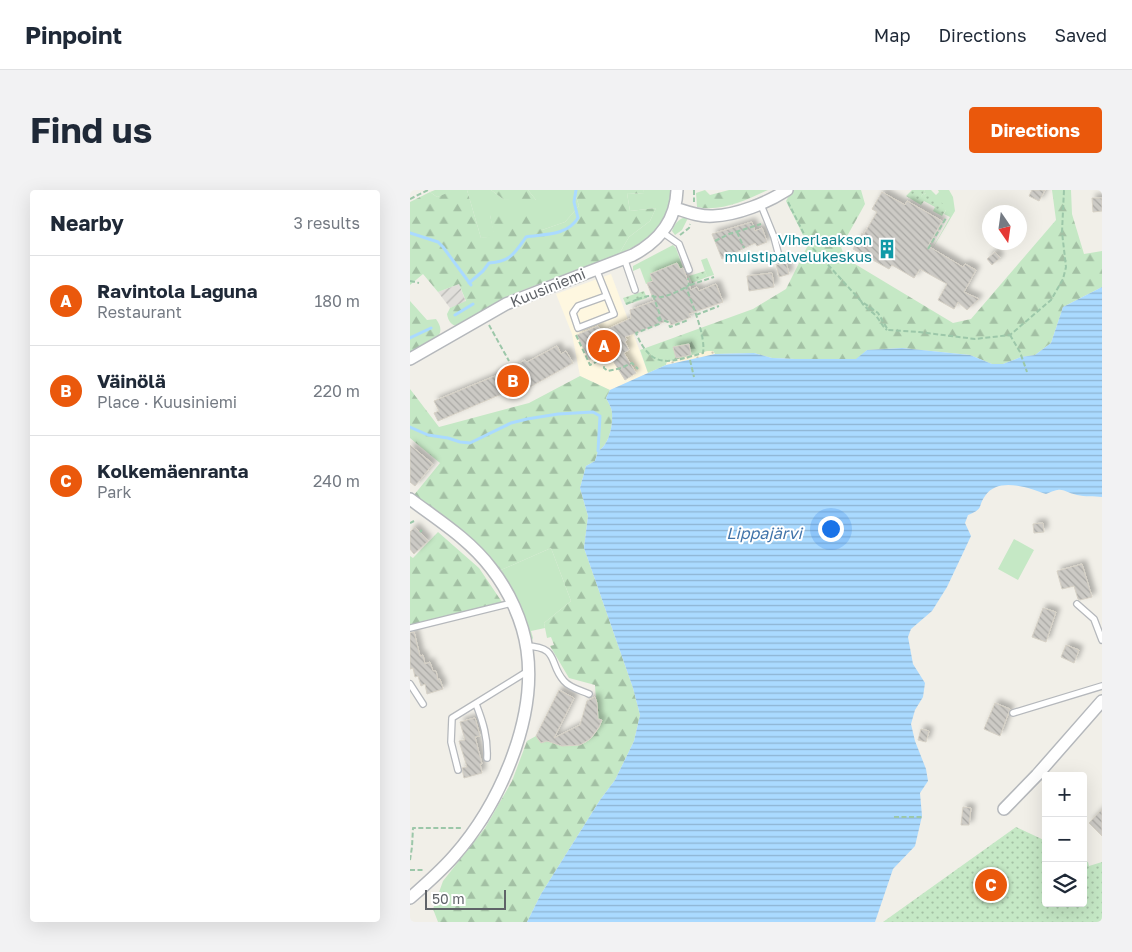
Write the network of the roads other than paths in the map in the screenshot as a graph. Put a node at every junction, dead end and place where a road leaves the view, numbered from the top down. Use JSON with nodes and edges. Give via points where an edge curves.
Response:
{"nodes":[{"id":1,"x":677,"y":190,"type":"edge"},
{"id":2,"x":787,"y":195,"type":"edge"},
{"id":3,"x":761,"y":205,"type":"junction"},
{"id":4,"x":675,"y":208,"type":"junction"},
{"id":5,"x":662,"y":232,"type":"junction"},
{"id":6,"x":624,"y":258,"type":"junction"},
{"id":7,"x":780,"y":260,"type":"dead end"},
{"id":8,"x":596,"y":269,"type":"junction"},
{"id":9,"x":689,"y":270,"type":"road end"},
{"id":10,"x":635,"y":290,"type":"road end"},
{"id":11,"x":606,"y":296,"type":"junction"},
{"id":12,"x":410,"y":359,"type":"edge"},
{"id":13,"x":410,"y":499,"type":"edge"},
{"id":14,"x":513,"y":603,"type":"junction"},
{"id":15,"x":1077,"y":604,"type":"dead end"},
{"id":16,"x":410,"y":628,"type":"edge"},
{"id":17,"x":1102,"y":640,"type":"edge"},
{"id":18,"x":526,"y":646,"type":"junction"},
{"id":19,"x":528,"y":671,"type":"junction"},
{"id":20,"x":410,"y":684,"type":"edge"},
{"id":21,"x":1102,"y":686,"type":"edge"},
{"id":22,"x":589,"y":694,"type":"dead end"},
{"id":23,"x":1102,"y":701,"type":"edge"},
{"id":24,"x":423,"y":704,"type":"dead end"},
{"id":25,"x":476,"y":704,"type":"junction"},
{"id":26,"x":1013,"y":713,"type":"dead end"},
{"id":27,"x":487,"y":758,"type":"dead end"},
{"id":28,"x":458,"y":770,"type":"dead end"},
{"id":29,"x":1004,"y":809,"type":"dead end"},
{"id":30,"x":411,"y":897,"type":"edge"}],
"edges":[{"from":1,"to":4,"type":"street","name":"Kuusiniemi"},
{"from":2,"to":3,"type":"street"},
{"from":3,"to":4,"type":"street","via":[[713,216]]},
{"from":3,"to":7,"type":"lane"},
{"from":4,"to":5,"type":"street","name":"Kuusiniemi"},
{"from":5,"to":6,"type":"street","name":"Kuusiniemi","via":[[648,247]]},
{"from":5,"to":9,"type":"lane","via":[[679,244]]},
{"from":6,"to":8,"type":"street","name":"Kuusiniemi"},
{"from":6,"to":10,"type":"lane"},
{"from":8,"to":11,"type":"lane"},
{"from":8,"to":12,"type":"street","name":"Kuusiniemi","via":[[506,304]]},
{"from":11,"to":11,"type":"lane","via":[[578,306],[573,313],[578,328],[614,314]]},
{"from":13,"to":14,"type":"street","via":[[479,554]]},
{"from":14,"to":16,"type":"lane"},
{"from":14,"to":18,"type":"street"},
{"from":15,"to":17,"type":"lane","via":[[1094,619]]},
{"from":18,"to":19,"type":"street"},
{"from":18,"to":22,"type":"lane","via":[[540,646],[552,656],[563,680]]},
{"from":19,"to":25,"type":"lane"},
{"from":19,"to":30,"type":"street","via":[[522,722],[513,755],[500,784],[465,842]]},
{"from":20,"to":24,"type":"lane"},
{"from":21,"to":26,"type":"lane"},
{"from":23,"to":29,"type":"street"},
{"from":25,"to":27,"type":"lane","via":[[485,728]]},
{"from":25,"to":28,"type":"lane","via":[[452,718],[451,742]]}]}
